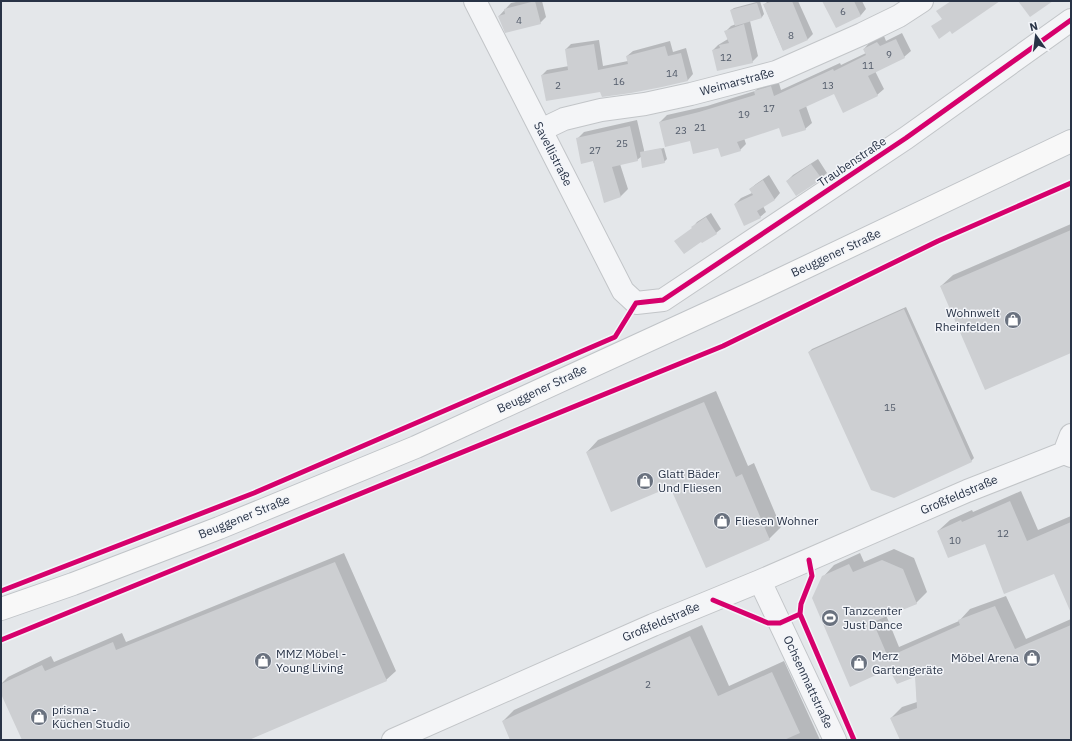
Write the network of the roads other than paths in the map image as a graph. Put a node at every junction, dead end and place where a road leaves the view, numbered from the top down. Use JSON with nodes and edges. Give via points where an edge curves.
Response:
{"nodes":[{"id":1,"x":475,"y":1,"type":"edge"},
{"id":2,"x":922,"y":1,"type":"edge"},
{"id":3,"x":1071,"y":20,"type":"edge"},
{"id":4,"x":541,"y":130,"type":"junction"},
{"id":5,"x":1071,"y":141,"type":"edge"},
{"id":6,"x":636,"y":303,"type":"joint"},
{"id":7,"x":1069,"y":448,"type":"edge"},
{"id":8,"x":760,"y":581,"type":"junction"},
{"id":9,"x":1,"y":610,"type":"edge"},
{"id":10,"x":429,"y":733,"type":"edge"},
{"id":11,"x":393,"y":740,"type":"edge"},
{"id":12,"x":835,"y":740,"type":"edge"}],
"edges":[{"from":1,"to":4,"type":"street","name":"Savellistraße"},
{"from":2,"to":4,"type":"street","name":"Weimarstraße","via":[[899,16],[862,34],[776,72],[691,94],[564,119]]},
{"from":3,"to":6,"type":"street","name":"Traubenstraße","via":[[906,138],[663,300]]},
{"from":4,"to":6,"type":"street","name":"Savellistraße","via":[[623,291]]},
{"from":5,"to":9,"type":"main road","name":"Beuggener Straße","via":[[756,291],[416,447],[219,528]]},
{"from":7,"to":8,"type":"street","name":"Großfeldstraße"},
{"from":8,"to":10,"type":"street","name":"Großfeldstraße","via":[[653,625]]},
{"from":8,"to":12,"type":"street","name":"Ochsenmattstraße"},
{"from":10,"to":11,"type":"street","name":"Großfeldstraße"}]}
